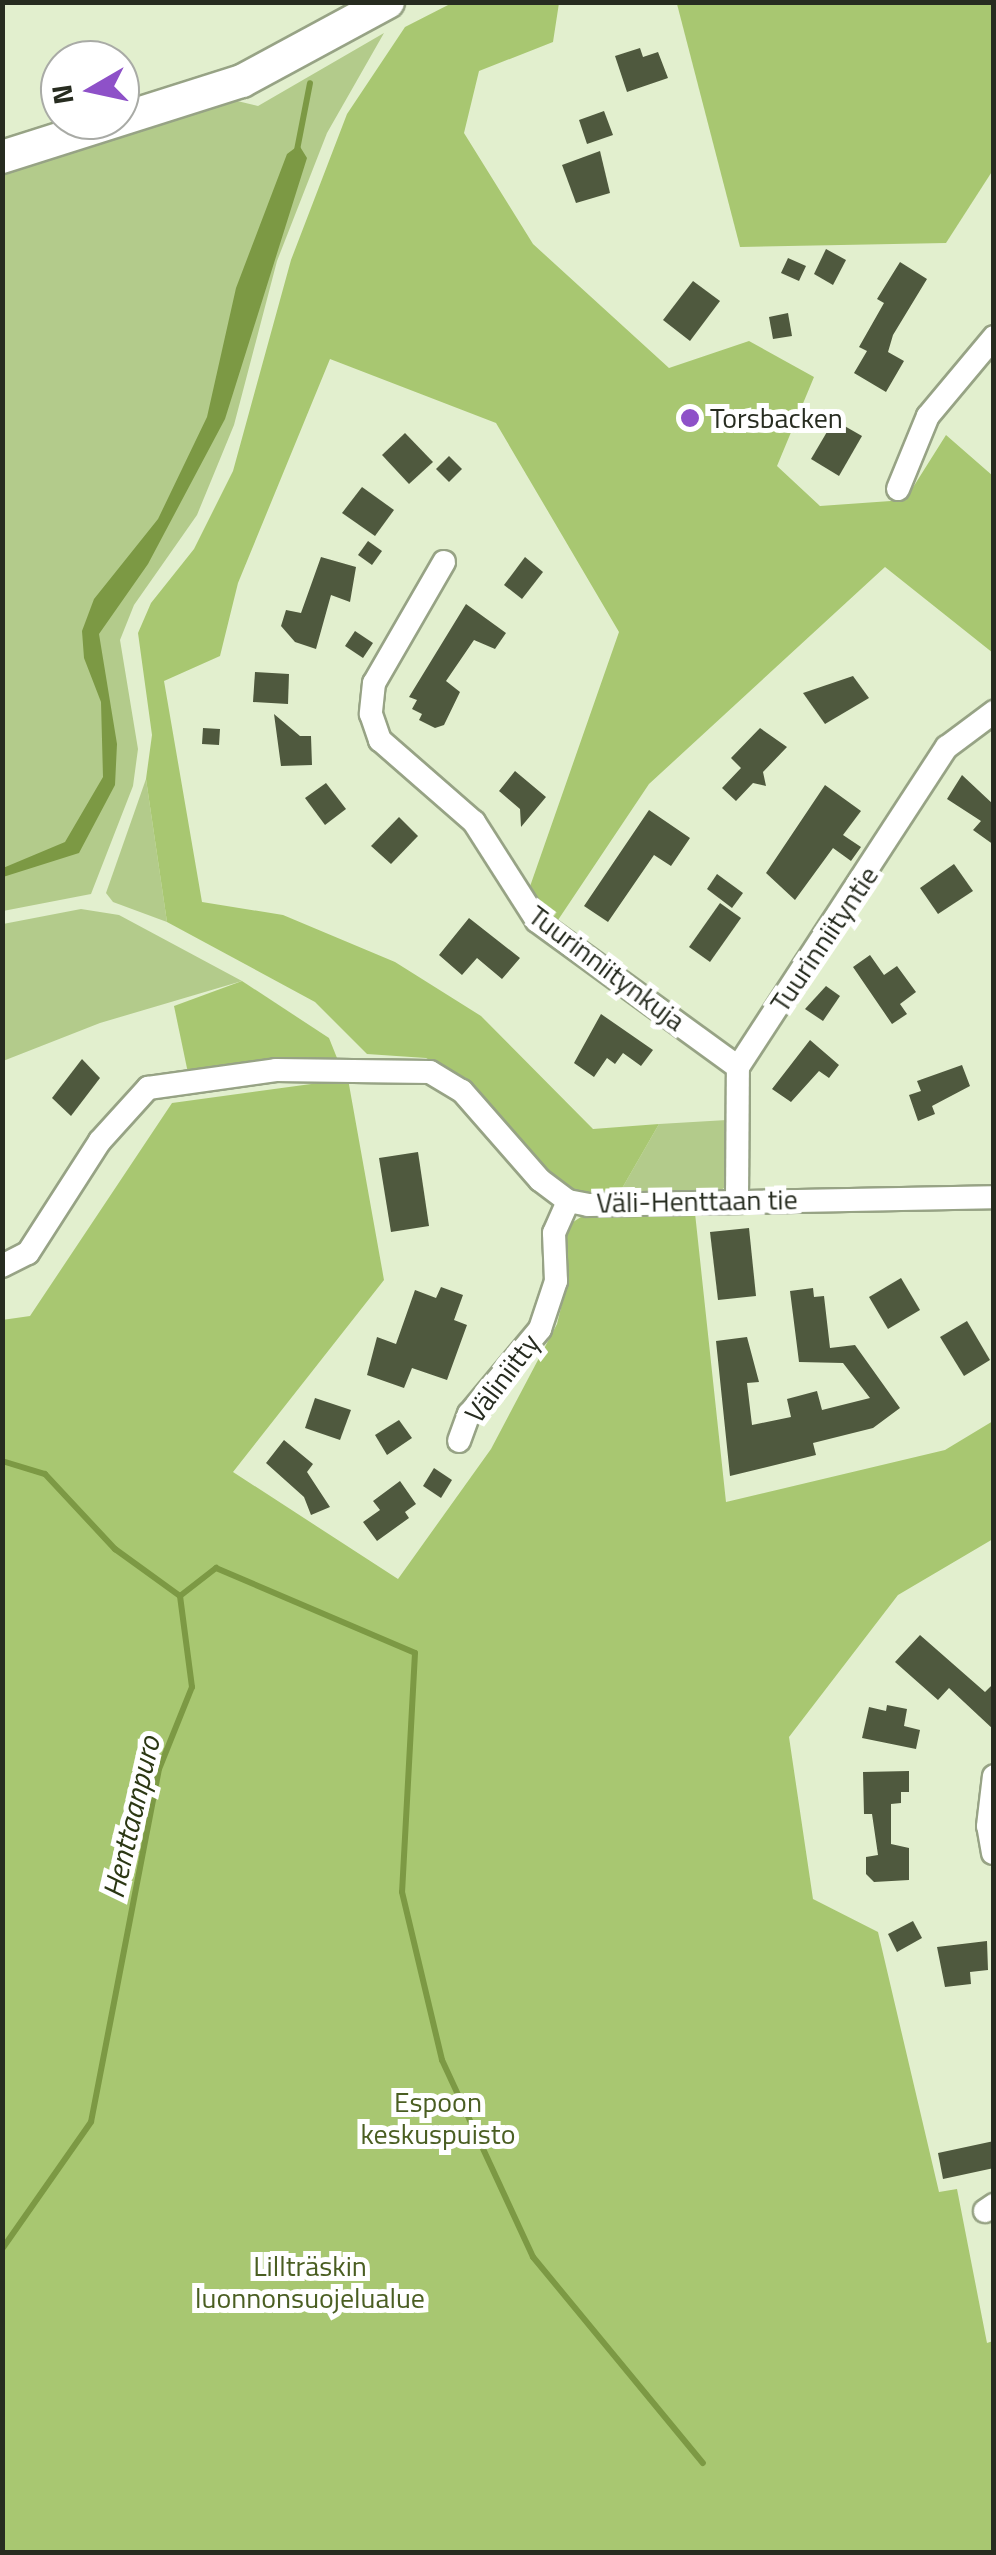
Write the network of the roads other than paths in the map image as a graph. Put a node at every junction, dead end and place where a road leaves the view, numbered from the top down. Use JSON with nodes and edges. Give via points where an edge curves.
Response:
{"nodes":[{"id":1,"x":388,"y":2,"type":"edge"},
{"id":2,"x":2,"y":158,"type":"edge"},
{"id":3,"x":994,"y":337,"type":"edge"},
{"id":4,"x":898,"y":490,"type":"dead end"},
{"id":5,"x":444,"y":562,"type":"dead end"},
{"id":6,"x":994,"y":712,"type":"edge"},
{"id":7,"x":738,"y":1067,"type":"junction"},
{"id":8,"x":994,"y":1197,"type":"edge"},
{"id":9,"x":737,"y":1199,"type":"junction"},
{"id":10,"x":568,"y":1201,"type":"junction"},
{"id":11,"x":2,"y":1266,"type":"edge"},
{"id":12,"x":459,"y":1441,"type":"dead end"},
{"id":13,"x":994,"y":1776,"type":"edge"},
{"id":14,"x":993,"y":1854,"type":"edge"}],
"edges":[{"from":1,"to":2,"type":"main road","via":[[242,82]]},
{"from":3,"to":4,"type":"street","via":[[928,416]]},
{"from":5,"to":7,"type":"street","name":"Tuurinniitynkuja","via":[[374,683],[372,714],[380,740],[474,822],[536,921]]},
{"from":6,"to":7,"type":"street","name":"Tuurinniityntie","via":[[948,747]]},
{"from":7,"to":9,"type":"street"},
{"from":8,"to":9,"type":"street","name":"Väli-Henttaan tie"},
{"from":9,"to":10,"type":"street","name":"Väli-Henttaan tie","via":[[607,1206]]},
{"from":10,"to":11,"type":"street","name":"Väli-Henttaan tie","via":[[540,1180],[462,1090],[430,1072],[276,1070],[148,1088],[100,1141],[28,1253]]},
{"from":10,"to":12,"type":"street","name":"Väliniitty","via":[[554,1233],[556,1281],[544,1320],[469,1414]]},
{"from":13,"to":14,"type":"street","via":[[988,1826]]}]}
